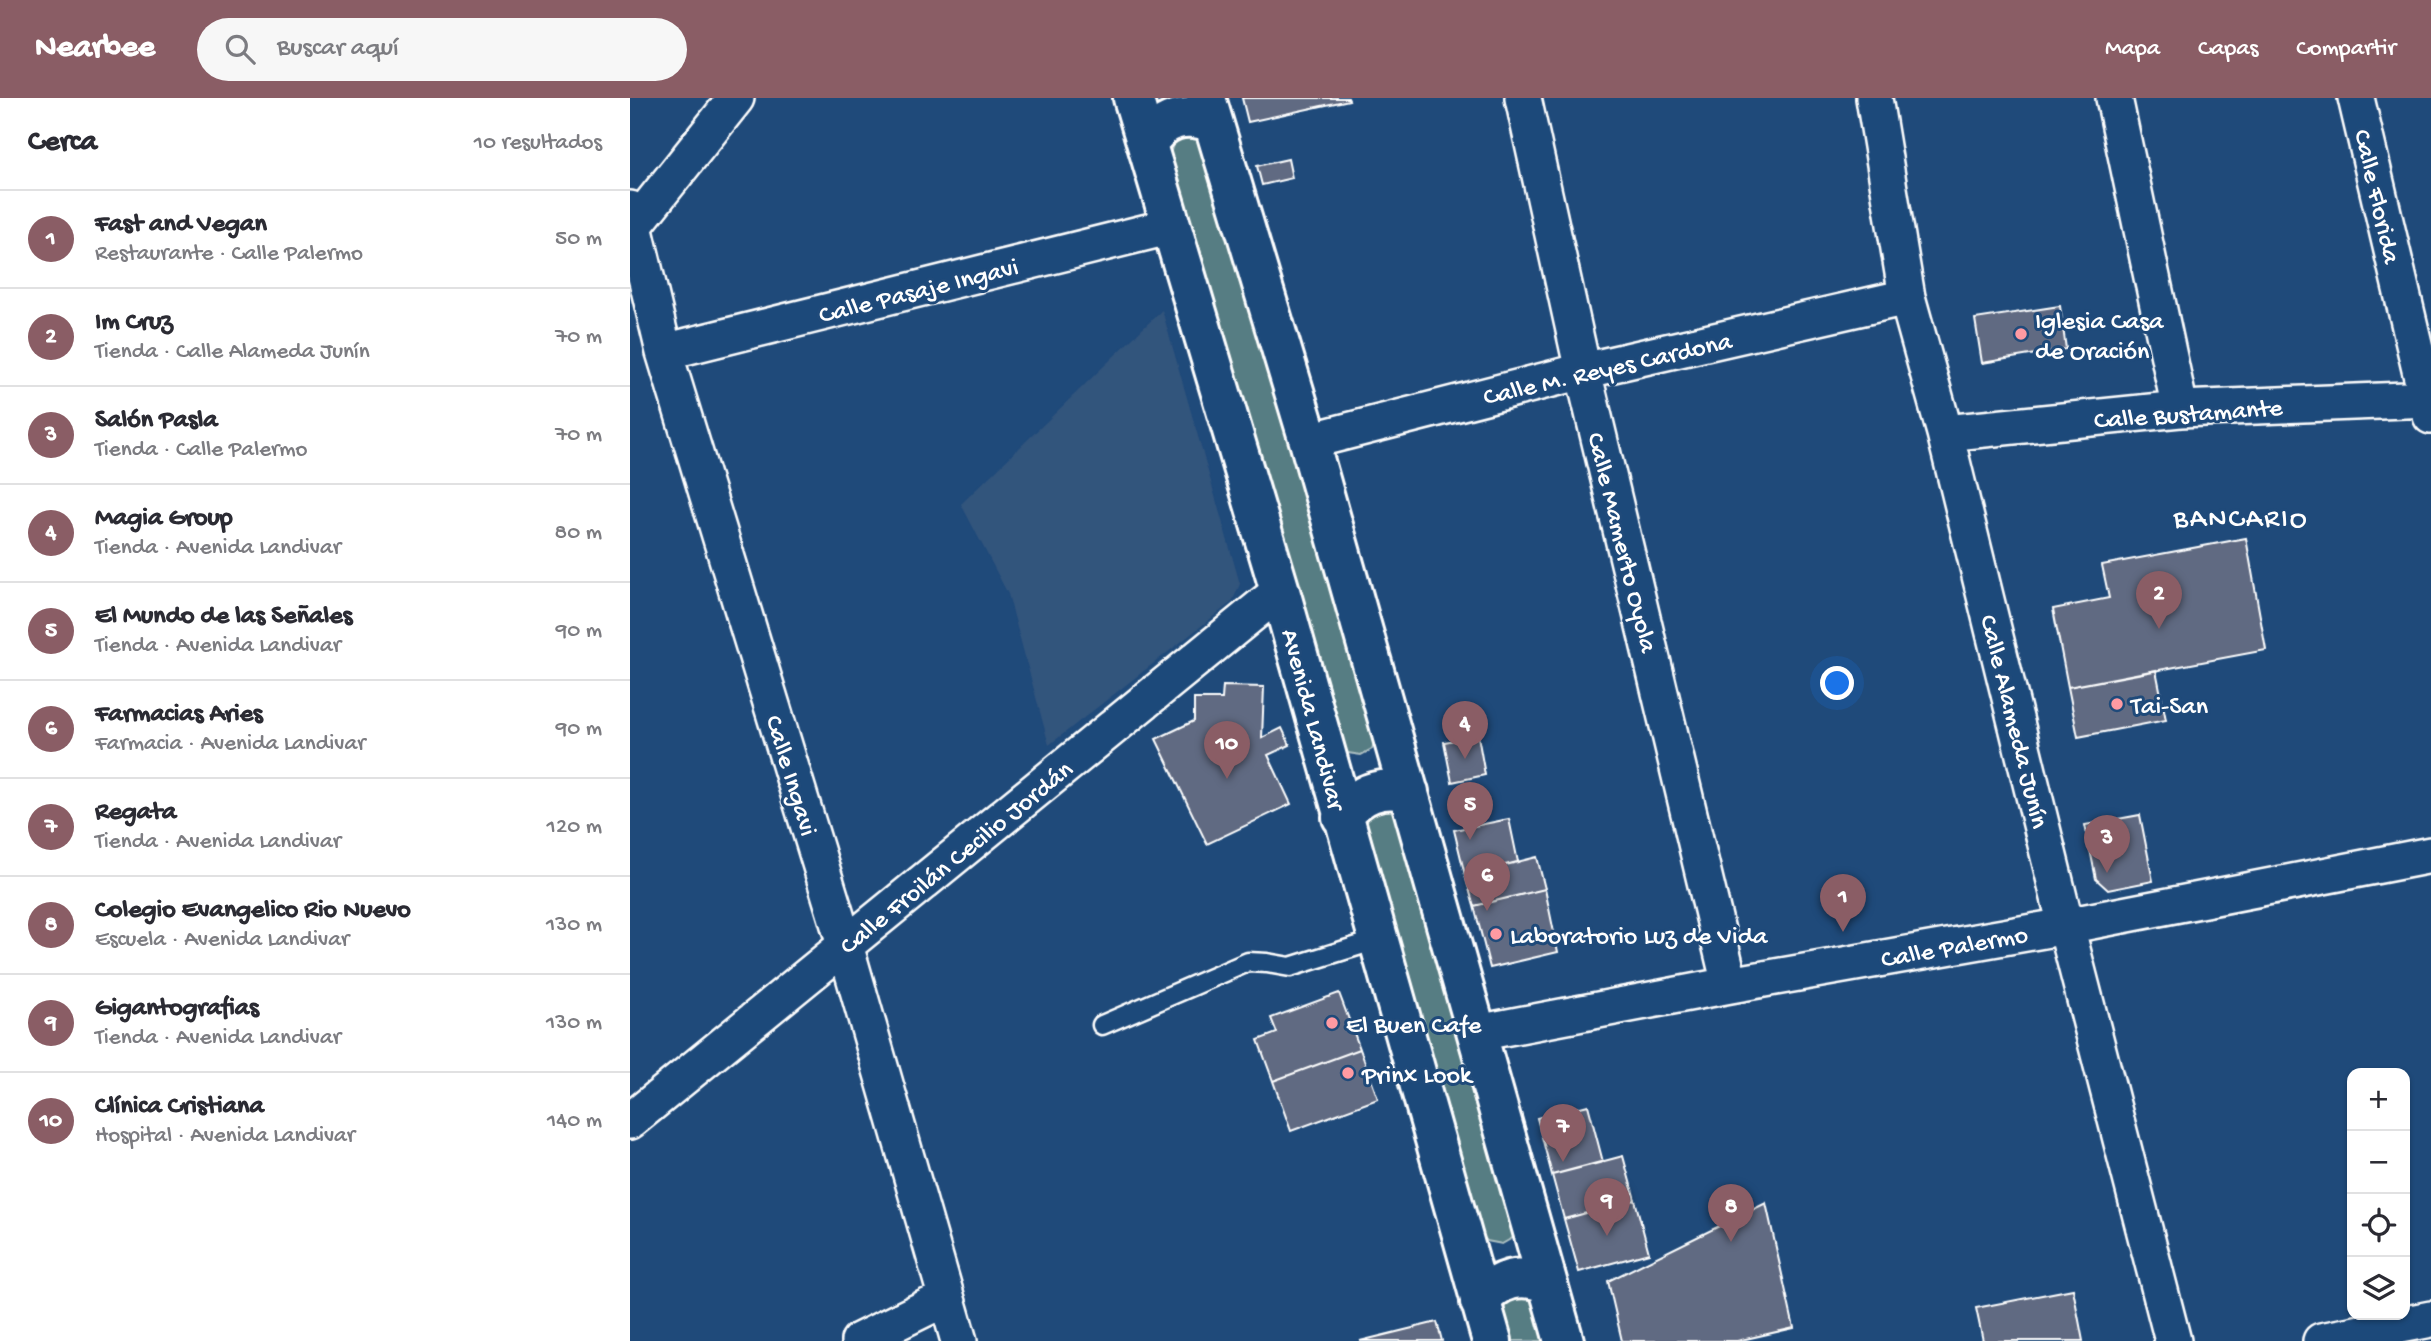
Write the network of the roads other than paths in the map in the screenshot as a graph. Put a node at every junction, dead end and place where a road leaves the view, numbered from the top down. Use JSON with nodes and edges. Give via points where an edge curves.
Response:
{"nodes":[{"id":1,"x":736,"y":98,"type":"edge"},
{"id":2,"x":1133,"y":98,"type":"edge"},
{"id":3,"x":1523,"y":98,"type":"edge"},
{"id":4,"x":1874,"y":98,"type":"edge"},
{"id":5,"x":2114,"y":98,"type":"edge"},
{"id":6,"x":2356,"y":98,"type":"edge"},
{"id":7,"x":1210,"y":111,"type":"edge"},
{"id":8,"x":1146,"y":145,"type":"junction"},
{"id":9,"x":631,"y":221,"type":"edge"},
{"id":10,"x":1172,"y":226,"type":"junction"},
{"id":11,"x":1907,"y":297,"type":"junction"},
{"id":12,"x":664,"y":352,"type":"junction"},
{"id":13,"x":1583,"y":371,"type":"junction"},
{"id":14,"x":2429,"y":404,"type":"edge"},
{"id":15,"x":2180,"y":409,"type":"junction"},
{"id":16,"x":1945,"y":433,"type":"junction"},
{"id":17,"x":1309,"y":441,"type":"junction"},
{"id":18,"x":1280,"y":591,"type":"junction"},
{"id":19,"x":1396,"y":747,"type":"junction"},
{"id":20,"x":1328,"y":765,"type":"junction"},
{"id":21,"x":1409,"y":792,"type":"junction"},
{"id":22,"x":1342,"y":817,"type":"junction"},
{"id":23,"x":2431,"y":855,"type":"edge"},
{"id":24,"x":2066,"y":926,"type":"junction"},
{"id":25,"x":1377,"y":940,"type":"junction"},
{"id":26,"x":845,"y":945,"type":"junction"},
{"id":27,"x":1730,"y":985,"type":"junction"},
{"id":28,"x":1102,"y":1025,"type":"dead end"},
{"id":29,"x":1477,"y":1033,"type":"junction"},
{"id":30,"x":630,"y":1121,"type":"edge"},
{"id":31,"x":1533,"y":1234,"type":"junction"},
{"id":32,"x":1467,"y":1254,"type":"junction"},
{"id":33,"x":1547,"y":1283,"type":"junction"},
{"id":34,"x":946,"y":1298,"type":"junction"},
{"id":35,"x":1480,"y":1301,"type":"junction"},
{"id":36,"x":2431,"y":1318,"type":"edge"},
{"id":37,"x":859,"y":1341,"type":"edge"},
{"id":38,"x":959,"y":1341,"type":"edge"},
{"id":39,"x":1492,"y":1341,"type":"edge"},
{"id":40,"x":1564,"y":1341,"type":"edge"},
{"id":41,"x":2173,"y":1341,"type":"edge"},
{"id":42,"x":2321,"y":1341,"type":"edge"}],
"edges":[{"from":1,"to":9,"type":"street"},
{"from":2,"to":8,"type":"main road","name":"Avenida Landivar"},
{"from":3,"to":13,"type":"street","name":"Calle Mamerto Oyola"},
{"from":4,"to":11,"type":"street","name":"Calle Alameda Junín"},
{"from":5,"to":15,"type":"street"},
{"from":6,"to":14,"type":"street","name":"Calle Florida"},
{"from":7,"to":8,"type":"main road","via":[[1175,118],[1153,133]]},
{"from":7,"to":17,"type":"main road"},
{"from":8,"to":10,"type":"main road","name":"Avenida Landivar"},
{"from":9,"to":12,"type":"street","name":"Calle Ingavi"},
{"from":10,"to":12,"type":"street","name":"Calle Pasaje Ingavi"},
{"from":10,"to":18,"type":"main road","name":"Avenida Landivar"},
{"from":11,"to":13,"type":"street","name":"Calle M. Reyes Cardona"},
{"from":11,"to":16,"type":"street","name":"Calle Alameda Junín"},
{"from":12,"to":26,"type":"street","name":"Calle Ingavi"},
{"from":13,"to":17,"type":"street","name":"Calle M. Reyes Cardona"},
{"from":13,"to":27,"type":"street","name":"Calle Mamerto Oyola"},
{"from":14,"to":15,"type":"street","name":"Calle Bustamante"},
{"from":15,"to":16,"type":"street","name":"Calle Bustamante"},
{"from":16,"to":24,"type":"street","name":"Calle Alameda Junín"},
{"from":17,"to":19,"type":"main road"},
{"from":18,"to":20,"type":"main road","name":"Avenida Landivar"},
{"from":18,"to":26,"type":"street","name":"Calle Froilán Cecilio Jordán"},
{"from":19,"to":20,"type":"main road","via":[[1378,765],[1365,769]]},
{"from":19,"to":21,"type":"main road"},
{"from":20,"to":22,"type":"main road","name":"Avenida Landivar"},
{"from":21,"to":22,"type":"main road","via":[[1371,792]]},
{"from":21,"to":29,"type":"main road"},
{"from":22,"to":25,"type":"main road","name":"Avenida Landivar"},
{"from":23,"to":24,"type":"street","name":"Calle Palermo"},
{"from":24,"to":27,"type":"street","name":"Calle Palermo"},
{"from":24,"to":41,"type":"street","name":"Calle Alameda Junín"},
{"from":25,"to":28,"type":"lane","via":[[1290,967],[1248,962]]},
{"from":25,"to":32,"type":"main road","name":"Avenida Landivar"},
{"from":26,"to":30,"type":"street","name":"Calle Froilán Cecilio Jordán"},
{"from":26,"to":34,"type":"street","name":"Calle Ingavi"},
{"from":27,"to":29,"type":"street","name":"Calle Palermo"},
{"from":29,"to":31,"type":"main road"},
{"from":31,"to":32,"type":"main road","via":[[1503,1255]]},
{"from":31,"to":33,"type":"main road"},
{"from":32,"to":35,"type":"main road","name":"Avenida Landivar"},
{"from":33,"to":35,"type":"main road","via":[[1510,1278]]},
{"from":33,"to":40,"type":"main road"},
{"from":34,"to":37,"type":"street"},
{"from":34,"to":38,"type":"street","name":"Calle Ingavi"},
{"from":35,"to":39,"type":"main road","name":"Avenida Landivar"},
{"from":36,"to":42,"type":"street"}]}
